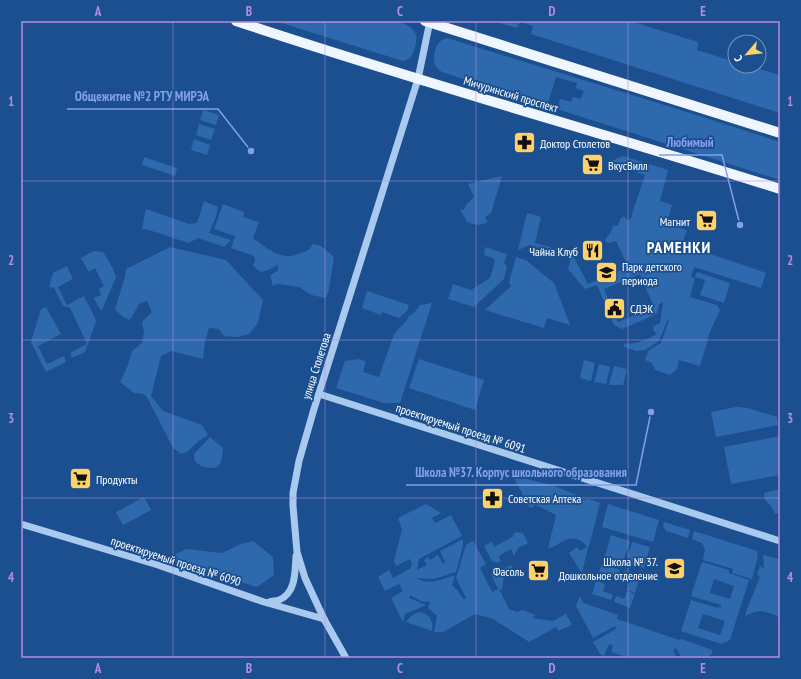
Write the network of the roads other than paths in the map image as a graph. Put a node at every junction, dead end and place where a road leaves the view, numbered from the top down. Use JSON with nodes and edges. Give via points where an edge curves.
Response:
{"nodes":[{"id":1,"x":236,"y":21,"type":"edge"},
{"id":2,"x":428,"y":22,"type":"edge"},
{"id":3,"x":418,"y":79,"type":"junction"},
{"id":4,"x":780,"y":133,"type":"edge"},
{"id":5,"x":780,"y":189,"type":"edge"},
{"id":6,"x":319,"y":394,"type":"junction"},
{"id":7,"x":21,"y":524,"type":"edge"},
{"id":8,"x":780,"y":541,"type":"edge"},
{"id":9,"x":296,"y":552,"type":"junction"},
{"id":10,"x":268,"y":602,"type":"junction"},
{"id":11,"x":324,"y":619,"type":"junction"},
{"id":12,"x":346,"y":658,"type":"edge"}],
"edges":[{"from":1,"to":3,"type":"main road","name":"Мичуринский проспект"},
{"from":2,"to":3,"type":"street","name":"улица Столетова"},
{"from":2,"to":4,"type":"main road"},
{"from":3,"to":5,"type":"main road","name":"Мичуринский проспект"},
{"from":3,"to":6,"type":"street","name":"улица Столетова"},
{"from":6,"to":8,"type":"street","name":"проектируемый проезд № 6091"},
{"from":6,"to":9,"type":"street","name":"улица Столетова","via":[[299,461],[293,493]]},
{"from":7,"to":10,"type":"street","name":"проектируемый проезд № 6090","via":[[158,565]]},
{"from":9,"to":10,"type":"street","via":[[295,578],[289,591],[278,600]]},
{"from":9,"to":11,"type":"street","name":"улица Столетова"},
{"from":10,"to":11,"type":"street","name":"проектируемый проезд № 6090"},
{"from":11,"to":12,"type":"street","name":"улица Столетова"}]}
